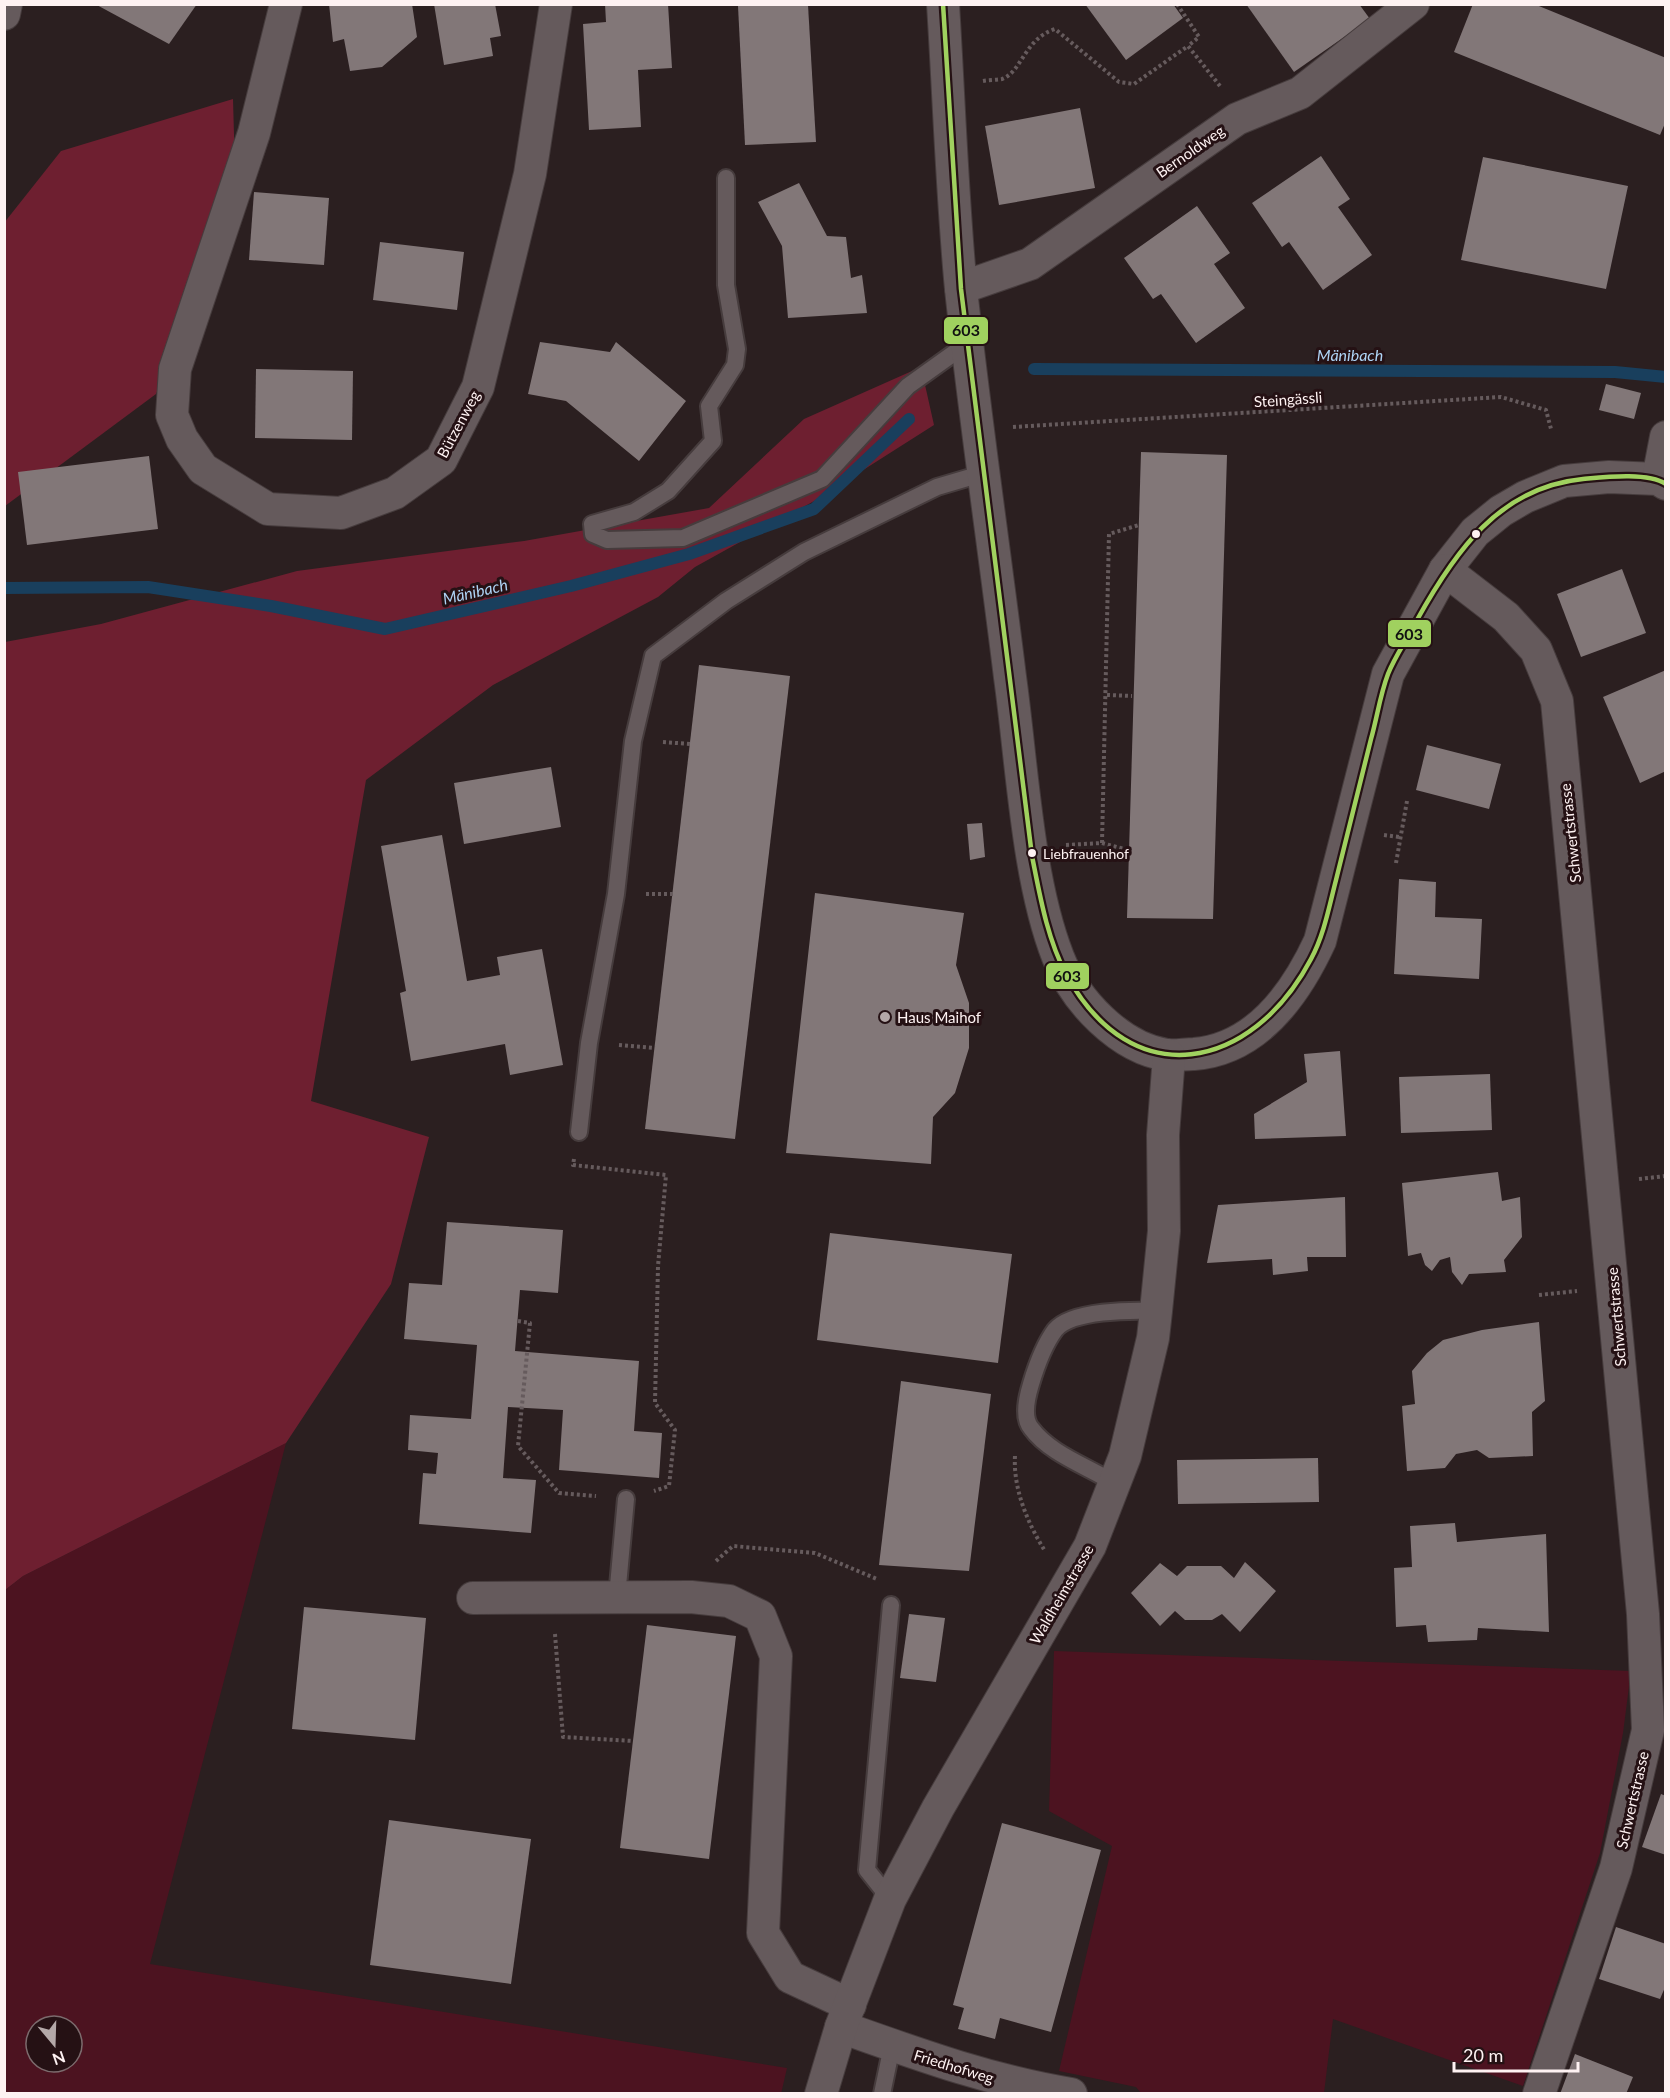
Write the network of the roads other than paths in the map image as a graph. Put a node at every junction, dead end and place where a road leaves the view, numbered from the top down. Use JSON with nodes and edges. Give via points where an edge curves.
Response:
{"nodes":[{"id":1,"x":6,"y":4,"type":"edge"},
{"id":2,"x":286,"y":4,"type":"edge"},
{"id":3,"x":556,"y":4,"type":"edge"},
{"id":4,"x":943,"y":4,"type":"edge"},
{"id":5,"x":1413,"y":4,"type":"edge"},
{"id":6,"x":4,"y":14,"type":"edge"},
{"id":7,"x":726,"y":178,"type":"dead end"},
{"id":8,"x":961,"y":288,"type":"junction"},
{"id":9,"x":969,"y":349,"type":"junction"},
{"id":10,"x":1665,"y":437,"type":"edge"},
{"id":11,"x":981,"y":474,"type":"junction"},
{"id":12,"x":1662,"y":481,"type":"edge"},
{"id":13,"x":1445,"y":570,"type":"junction"},
{"id":14,"x":1168,"y":1056,"type":"junction"},
{"id":15,"x":579,"y":1132,"type":"dead end"},
{"id":16,"x":1156,"y":1311,"type":"junction"},
{"id":17,"x":1114,"y":1483,"type":"junction"},
{"id":18,"x":626,"y":1499,"type":"road end"},
{"id":19,"x":617,"y":1597,"type":"junction"},
{"id":20,"x":473,"y":1598,"type":"dead end"},
{"id":21,"x":891,"y":1605,"type":"road end"},
{"id":22,"x":890,"y":1899,"type":"junction"},
{"id":23,"x":846,"y":2016,"type":"junction"},
{"id":24,"x":892,"y":2046,"type":"junction"},
{"id":25,"x":821,"y":2094,"type":"edge"},
{"id":26,"x":882,"y":2094,"type":"edge"},
{"id":27,"x":1071,"y":2094,"type":"edge"},
{"id":28,"x":1539,"y":2094,"type":"edge"}],
"edges":[{"from":1,"to":6,"type":"street"},
{"from":2,"to":3,"type":"street","name":"Bützenweg","via":[[254,134],[176,369],[172,415],[182,439],[203,469],[268,510],[341,513],[395,493],[441,460],[478,387],[530,174]]},
{"from":4,"to":8,"type":"street"},
{"from":5,"to":8,"type":"street","name":"Bernoldweg","via":[[1300,93],[1237,119],[1030,264]]},
{"from":7,"to":9,"type":"lane","via":[[726,285],[737,349],[735,365],[709,406],[713,441],[668,491],[634,512],[592,524],[593,534],[607,540],[683,538],[822,479],[908,386]]},
{"from":8,"to":9,"type":"street"},
{"from":9,"to":11,"type":"street"},
{"from":10,"to":12,"type":"street"},
{"from":11,"to":14,"type":"street","via":[[1033,853],[1058,958],[1073,984],[1112,1029],[1134,1045]]},
{"from":11,"to":15,"type":"lane","via":[[937,488],[804,552],[726,601],[653,656],[633,741],[616,894],[589,1043]]},
{"from":12,"to":13,"type":"street","via":[[1610,477],[1564,481],[1501,511],[1474,532]]},
{"from":13,"to":14,"type":"street","via":[[1388,674],[1320,941],[1305,974],[1274,1015],[1246,1037],[1209,1053]]},
{"from":13,"to":28,"type":"street","name":"Schwertstrasse","via":[[1506,617],[1536,650],[1557,701],[1644,1614],[1648,1730],[1616,1868]]},
{"from":14,"to":16,"type":"street","name":"Waldheimstrasse","via":[[1163,1135],[1164,1231]]},
{"from":16,"to":17,"type":"street","name":"Waldheimstrasse","via":[[1130,1434]]},
{"from":16,"to":17,"type":"lane","via":[[1088,1314],[1056,1329],[1035,1369],[1026,1401],[1029,1426],[1049,1447]]},
{"from":17,"to":22,"type":"street","name":"Waldheimstrasse","via":[[1090,1546],[938,1808]]},
{"from":18,"to":19,"type":"lane"},
{"from":19,"to":20,"type":"street","name":"Friedhofweg"},
{"from":19,"to":23,"type":"street","name":"Friedhofweg","via":[[729,1601],[760,1616],[776,1656],[763,1933],[789,1977]]},
{"from":21,"to":22,"type":"lane","via":[[867,1870]]},
{"from":22,"to":23,"type":"street","name":"Waldheimstrasse"},
{"from":23,"to":24,"type":"street","name":"Friedhofweg"},
{"from":23,"to":25,"type":"street","name":"Waldheimstrasse"},
{"from":24,"to":26,"type":"lane"},
{"from":24,"to":27,"type":"street","name":"Friedhofweg","via":[[1023,2086]]}]}
